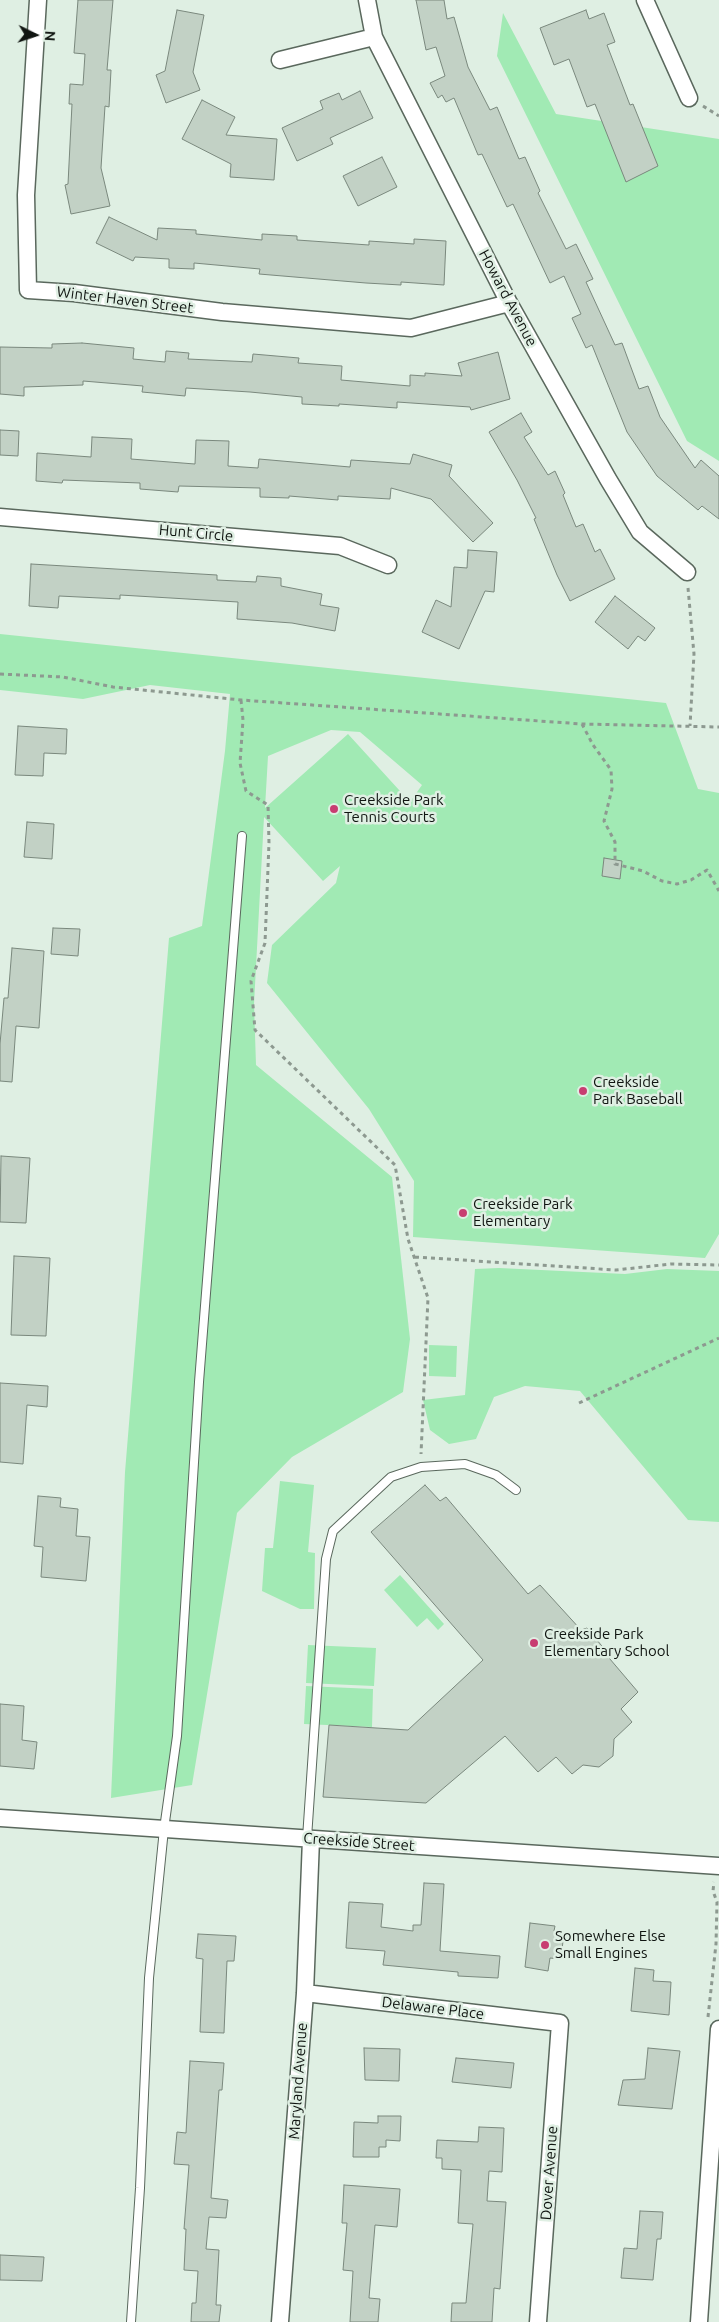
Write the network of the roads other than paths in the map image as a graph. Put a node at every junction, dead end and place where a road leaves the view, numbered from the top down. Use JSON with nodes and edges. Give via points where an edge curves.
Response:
{"nodes":[{"id":1,"x":38,"y":0,"type":"edge"},
{"id":2,"x":367,"y":0,"type":"edge"},
{"id":3,"x":645,"y":0,"type":"edge"},
{"id":4,"x":374,"y":37,"type":"junction"},
{"id":5,"x":280,"y":60,"type":"dead end"},
{"id":6,"x":689,"y":98,"type":"dead end"},
{"id":7,"x":509,"y":302,"type":"junction"},
{"id":8,"x":0,"y":517,"type":"edge"},
{"id":9,"x":388,"y":565,"type":"dead end"},
{"id":10,"x":687,"y":572,"type":"road end"},
{"id":11,"x":242,"y":836,"type":"dead end"},
{"id":12,"x":516,"y":1490,"type":"dead end"},
{"id":13,"x":0,"y":1818,"type":"edge"},
{"id":14,"x":164,"y":1829,"type":"junction"},
{"id":15,"x":309,"y":1839,"type":"junction"},
{"id":16,"x":719,"y":1866,"type":"edge"},
{"id":17,"x":305,"y":1993,"type":"junction"},
{"id":18,"x":560,"y":2023,"type":"joint"},
{"id":19,"x":719,"y":2029,"type":"edge"},
{"id":20,"x":716,"y":2122,"type":"edge"},
{"id":21,"x":131,"y":2322,"type":"edge"},
{"id":22,"x":280,"y":2322,"type":"edge"},
{"id":23,"x":538,"y":2322,"type":"edge"},
{"id":24,"x":699,"y":2322,"type":"edge"}],
"edges":[{"from":1,"to":7,"type":"street","name":"Winter Haven Street","via":[[26,195],[28,290],[222,312],[411,328]]},
{"from":2,"to":4,"type":"street","name":"Howard Avenue"},
{"from":3,"to":6,"type":"street"},
{"from":4,"to":5,"type":"street"},
{"from":4,"to":7,"type":"street","name":"Howard Avenue"},
{"from":7,"to":10,"type":"street","name":"Howard Avenue","via":[[640,532]]},
{"from":8,"to":9,"type":"street","name":"Hunt Circle","via":[[340,546]]},
{"from":11,"to":14,"type":"lane","via":[[199,1382],[177,1736]]},
{"from":12,"to":15,"type":"lane","via":[[496,1475],[465,1464],[420,1467],[391,1477],[333,1531],[326,1559]]},
{"from":13,"to":14,"type":"street","name":"Creekside Street"},
{"from":14,"to":15,"type":"street","name":"Creekside Street"},
{"from":14,"to":21,"type":"lane","via":[[149,1978]]},
{"from":15,"to":16,"type":"street","name":"Creekside Street"},
{"from":15,"to":17,"type":"street","name":"Maryland Avenue"},
{"from":17,"to":18,"type":"street","name":"Delaware Place"},
{"from":17,"to":22,"type":"street","name":"Maryland Avenue"},
{"from":18,"to":23,"type":"street","name":"Dover Avenue"},
{"from":19,"to":20,"type":"street"},
{"from":20,"to":24,"type":"street"}]}
